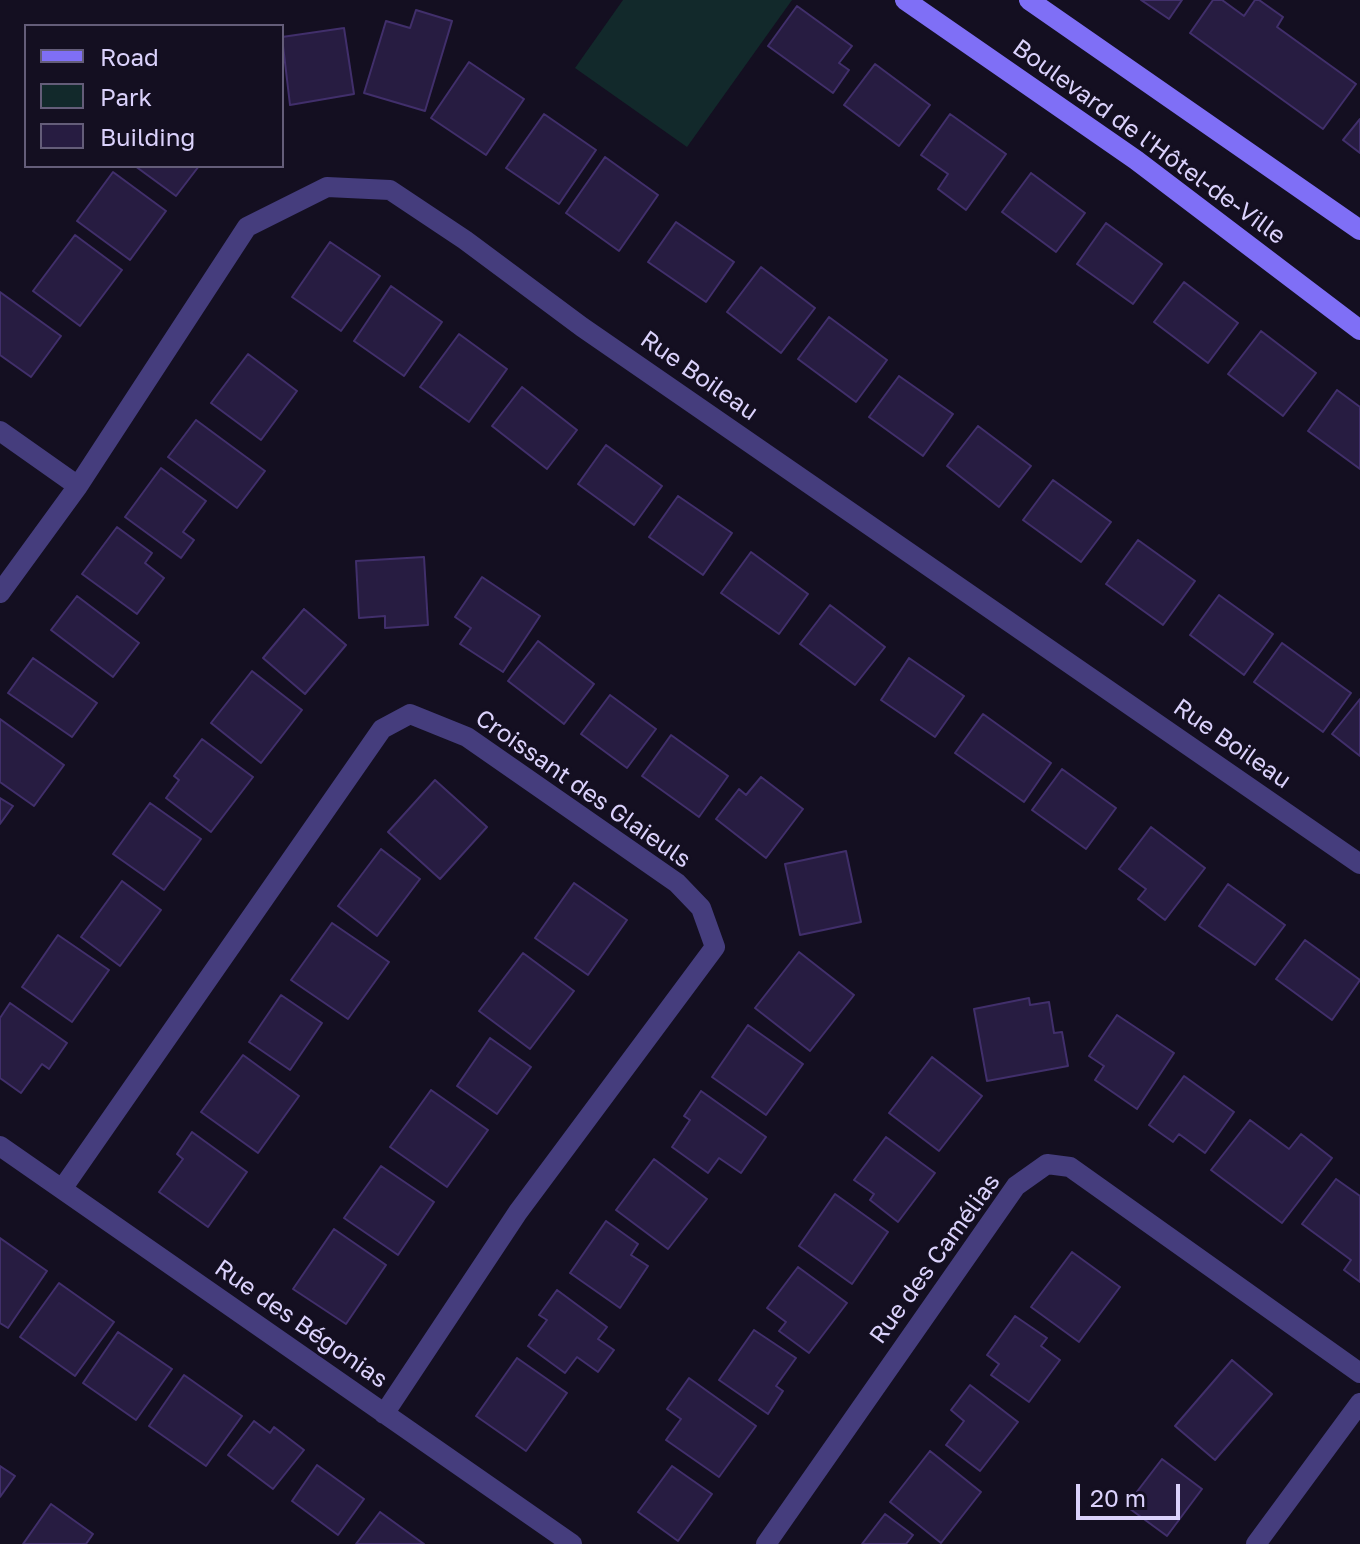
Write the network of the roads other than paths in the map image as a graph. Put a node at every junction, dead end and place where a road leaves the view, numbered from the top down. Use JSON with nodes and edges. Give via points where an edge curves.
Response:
{"nodes":[{"id":1,"x":905,"y":0,"type":"edge"},
{"id":2,"x":1029,"y":0,"type":"edge"},
{"id":3,"x":1360,"y":230,"type":"edge"},
{"id":4,"x":1360,"y":330,"type":"edge"},
{"id":5,"x":0,"y":431,"type":"edge"},
{"id":6,"x":78,"y":486,"type":"junction"},
{"id":7,"x":0,"y":593,"type":"edge"},
{"id":8,"x":1360,"y":864,"type":"edge"},
{"id":9,"x":0,"y":1146,"type":"edge"},
{"id":10,"x":62,"y":1189,"type":"junction"},
{"id":11,"x":1360,"y":1373,"type":"edge"},
{"id":12,"x":1360,"y":1403,"type":"edge"},
{"id":13,"x":384,"y":1414,"type":"junction"},
{"id":14,"x":572,"y":1544,"type":"edge"},
{"id":15,"x":766,"y":1544,"type":"edge"},
{"id":16,"x":1256,"y":1544,"type":"edge"}],
"edges":[{"from":1,"to":4,"type":"street","name":"Boulevard de l'Hôtel-de-Ville","via":[[1136,160]]},
{"from":2,"to":3,"type":"street","name":"Boulevard de l'Hôtel-de-Ville"},
{"from":5,"to":6,"type":"street"},
{"from":6,"to":7,"type":"street","name":"Rue Boileau"},
{"from":6,"to":8,"type":"street","name":"Rue Boileau","via":[[247,227],[327,187],[390,190]]},
{"from":9,"to":10,"type":"street","name":"Rue des Bégonias"},
{"from":10,"to":13,"type":"street","name":"Rue des Bégonias"},
{"from":10,"to":13,"type":"street","name":"Croissant des Glaieuls","via":[[382,729],[410,714],[467,737],[677,883],[701,908],[715,947],[518,1212]]},
{"from":11,"to":15,"type":"street","name":"Rue des Camélias","via":[[1070,1167],[1047,1164],[1016,1186]]},
{"from":12,"to":16,"type":"street"},
{"from":13,"to":14,"type":"street","name":"Rue des Bégonias"}]}
